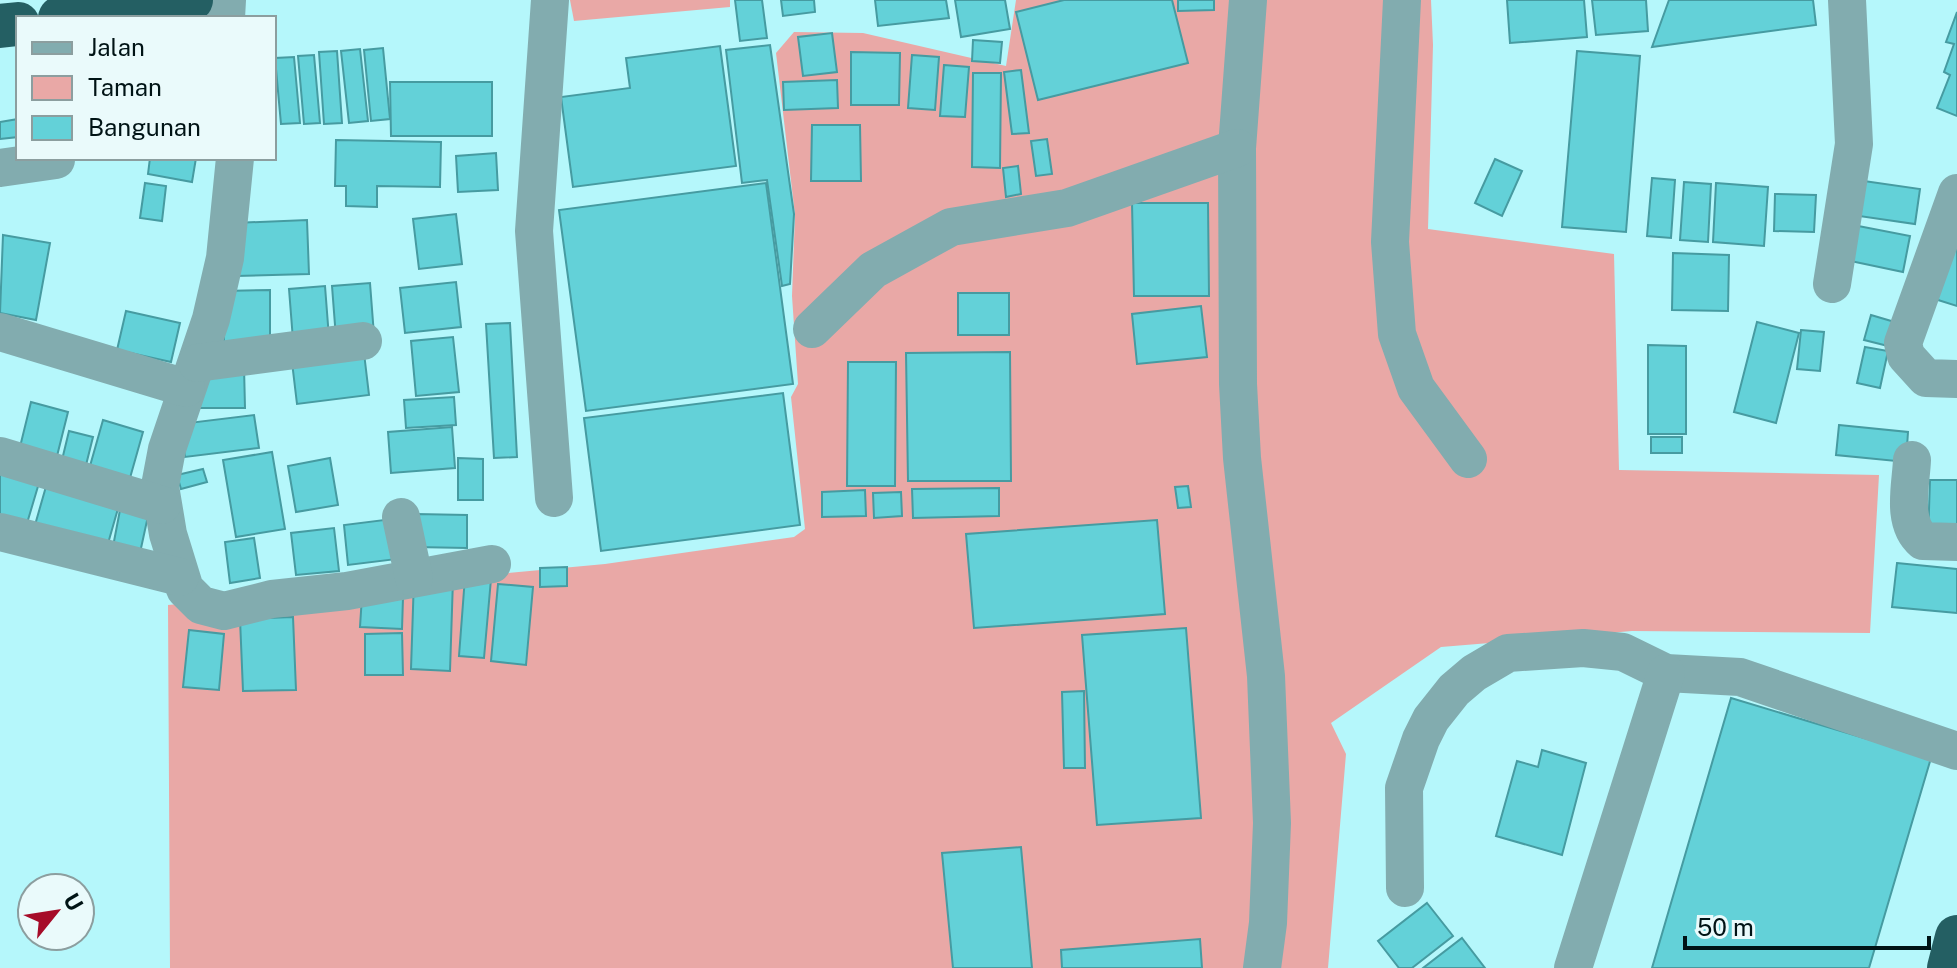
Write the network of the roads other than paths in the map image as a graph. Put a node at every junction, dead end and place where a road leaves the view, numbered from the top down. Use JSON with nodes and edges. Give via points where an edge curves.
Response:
{"nodes":[{"id":1,"x":550,"y":0,"type":"edge"},
{"id":2,"x":1248,"y":0,"type":"edge"},
{"id":3,"x":1402,"y":0,"type":"edge"},
{"id":4,"x":1847,"y":0,"type":"edge"},
{"id":5,"x":177,"y":5,"type":"edge"},
{"id":6,"x":78,"y":16,"type":"edge"},
{"id":7,"x":1237,"y":148,"type":"junction"},
{"id":8,"x":56,"y":160,"type":"dead end"},
{"id":9,"x":235,"y":160,"type":"edge"},
{"id":10,"x":0,"y":168,"type":"edge"},
{"id":11,"x":1957,"y":193,"type":"edge"},
{"id":12,"x":1832,"y":284,"type":"dead end"},
{"id":13,"x":812,"y":329,"type":"dead end"},
{"id":14,"x":0,"y":332,"type":"edge"},
{"id":15,"x":363,"y":341,"type":"dead end"},
{"id":16,"x":192,"y":376,"type":"junction"},
{"id":17,"x":1957,"y":379,"type":"edge"},
{"id":18,"x":0,"y":456,"type":"edge"},
{"id":19,"x":1468,"y":459,"type":"dead end"},
{"id":20,"x":1912,"y":460,"type":"dead end"},
{"id":21,"x":554,"y":498,"type":"dead end"},
{"id":22,"x":162,"y":505,"type":"junction"},
{"id":23,"x":401,"y":517,"type":"dead end"},
{"id":24,"x":0,"y":532,"type":"edge"},
{"id":25,"x":1957,"y":542,"type":"edge"},
{"id":26,"x":492,"y":564,"type":"dead end"},
{"id":27,"x":180,"y":577,"type":"junction"},
{"id":28,"x":414,"y":578,"type":"junction"},
{"id":29,"x":1666,"y":673,"type":"junction"},
{"id":30,"x":1957,"y":751,"type":"edge"},
{"id":31,"x":1405,"y":888,"type":"dead end"},
{"id":32,"x":1957,"y":937,"type":"edge"},
{"id":33,"x":1262,"y":968,"type":"edge"},
{"id":34,"x":1573,"y":968,"type":"edge"},
{"id":35,"x":1949,"y":968,"type":"edge"}],
"edges":[{"from":1,"to":21,"type":"street","via":[[534,231]]},
{"from":2,"to":7,"type":"street"},
{"from":3,"to":19,"type":"street","via":[[1390,242],[1397,334],[1416,388]]},
{"from":4,"to":12,"type":"street","via":[[1854,144]]},
{"from":5,"to":6,"type":"highway"},
{"from":7,"to":13,"type":"street","via":[[1067,208],[951,227],[873,270]]},
{"from":7,"to":33,"type":"street","via":[[1238,384],[1266,676],[1272,823]]},
{"from":8,"to":10,"type":"street"},
{"from":9,"to":16,"type":"street","via":[[225,258]]},
{"from":11,"to":17,"type":"street","via":[[1903,343],[1906,356],[1926,378]]},
{"from":14,"to":16,"type":"street"},
{"from":15,"to":16,"type":"street"},
{"from":16,"to":22,"type":"street","via":[[163,466]]},
{"from":18,"to":22,"type":"street"},
{"from":20,"to":25,"type":"street","via":[[1909,514],[1915,532],[1923,541]]},
{"from":22,"to":27,"type":"street"},
{"from":23,"to":28,"type":"street"},
{"from":24,"to":27,"type":"street"},
{"from":26,"to":28,"type":"street"},
{"from":27,"to":28,"type":"street","via":[[201,605],[224,611]]},
{"from":29,"to":30,"type":"street","via":[[1740,677]]},
{"from":29,"to":31,"type":"street","via":[[1623,652],[1583,648],[1508,653],[1474,673],[1431,719],[1411,762],[1404,788]]},
{"from":29,"to":34,"type":"street"},
{"from":32,"to":35,"type":"highway"}]}
